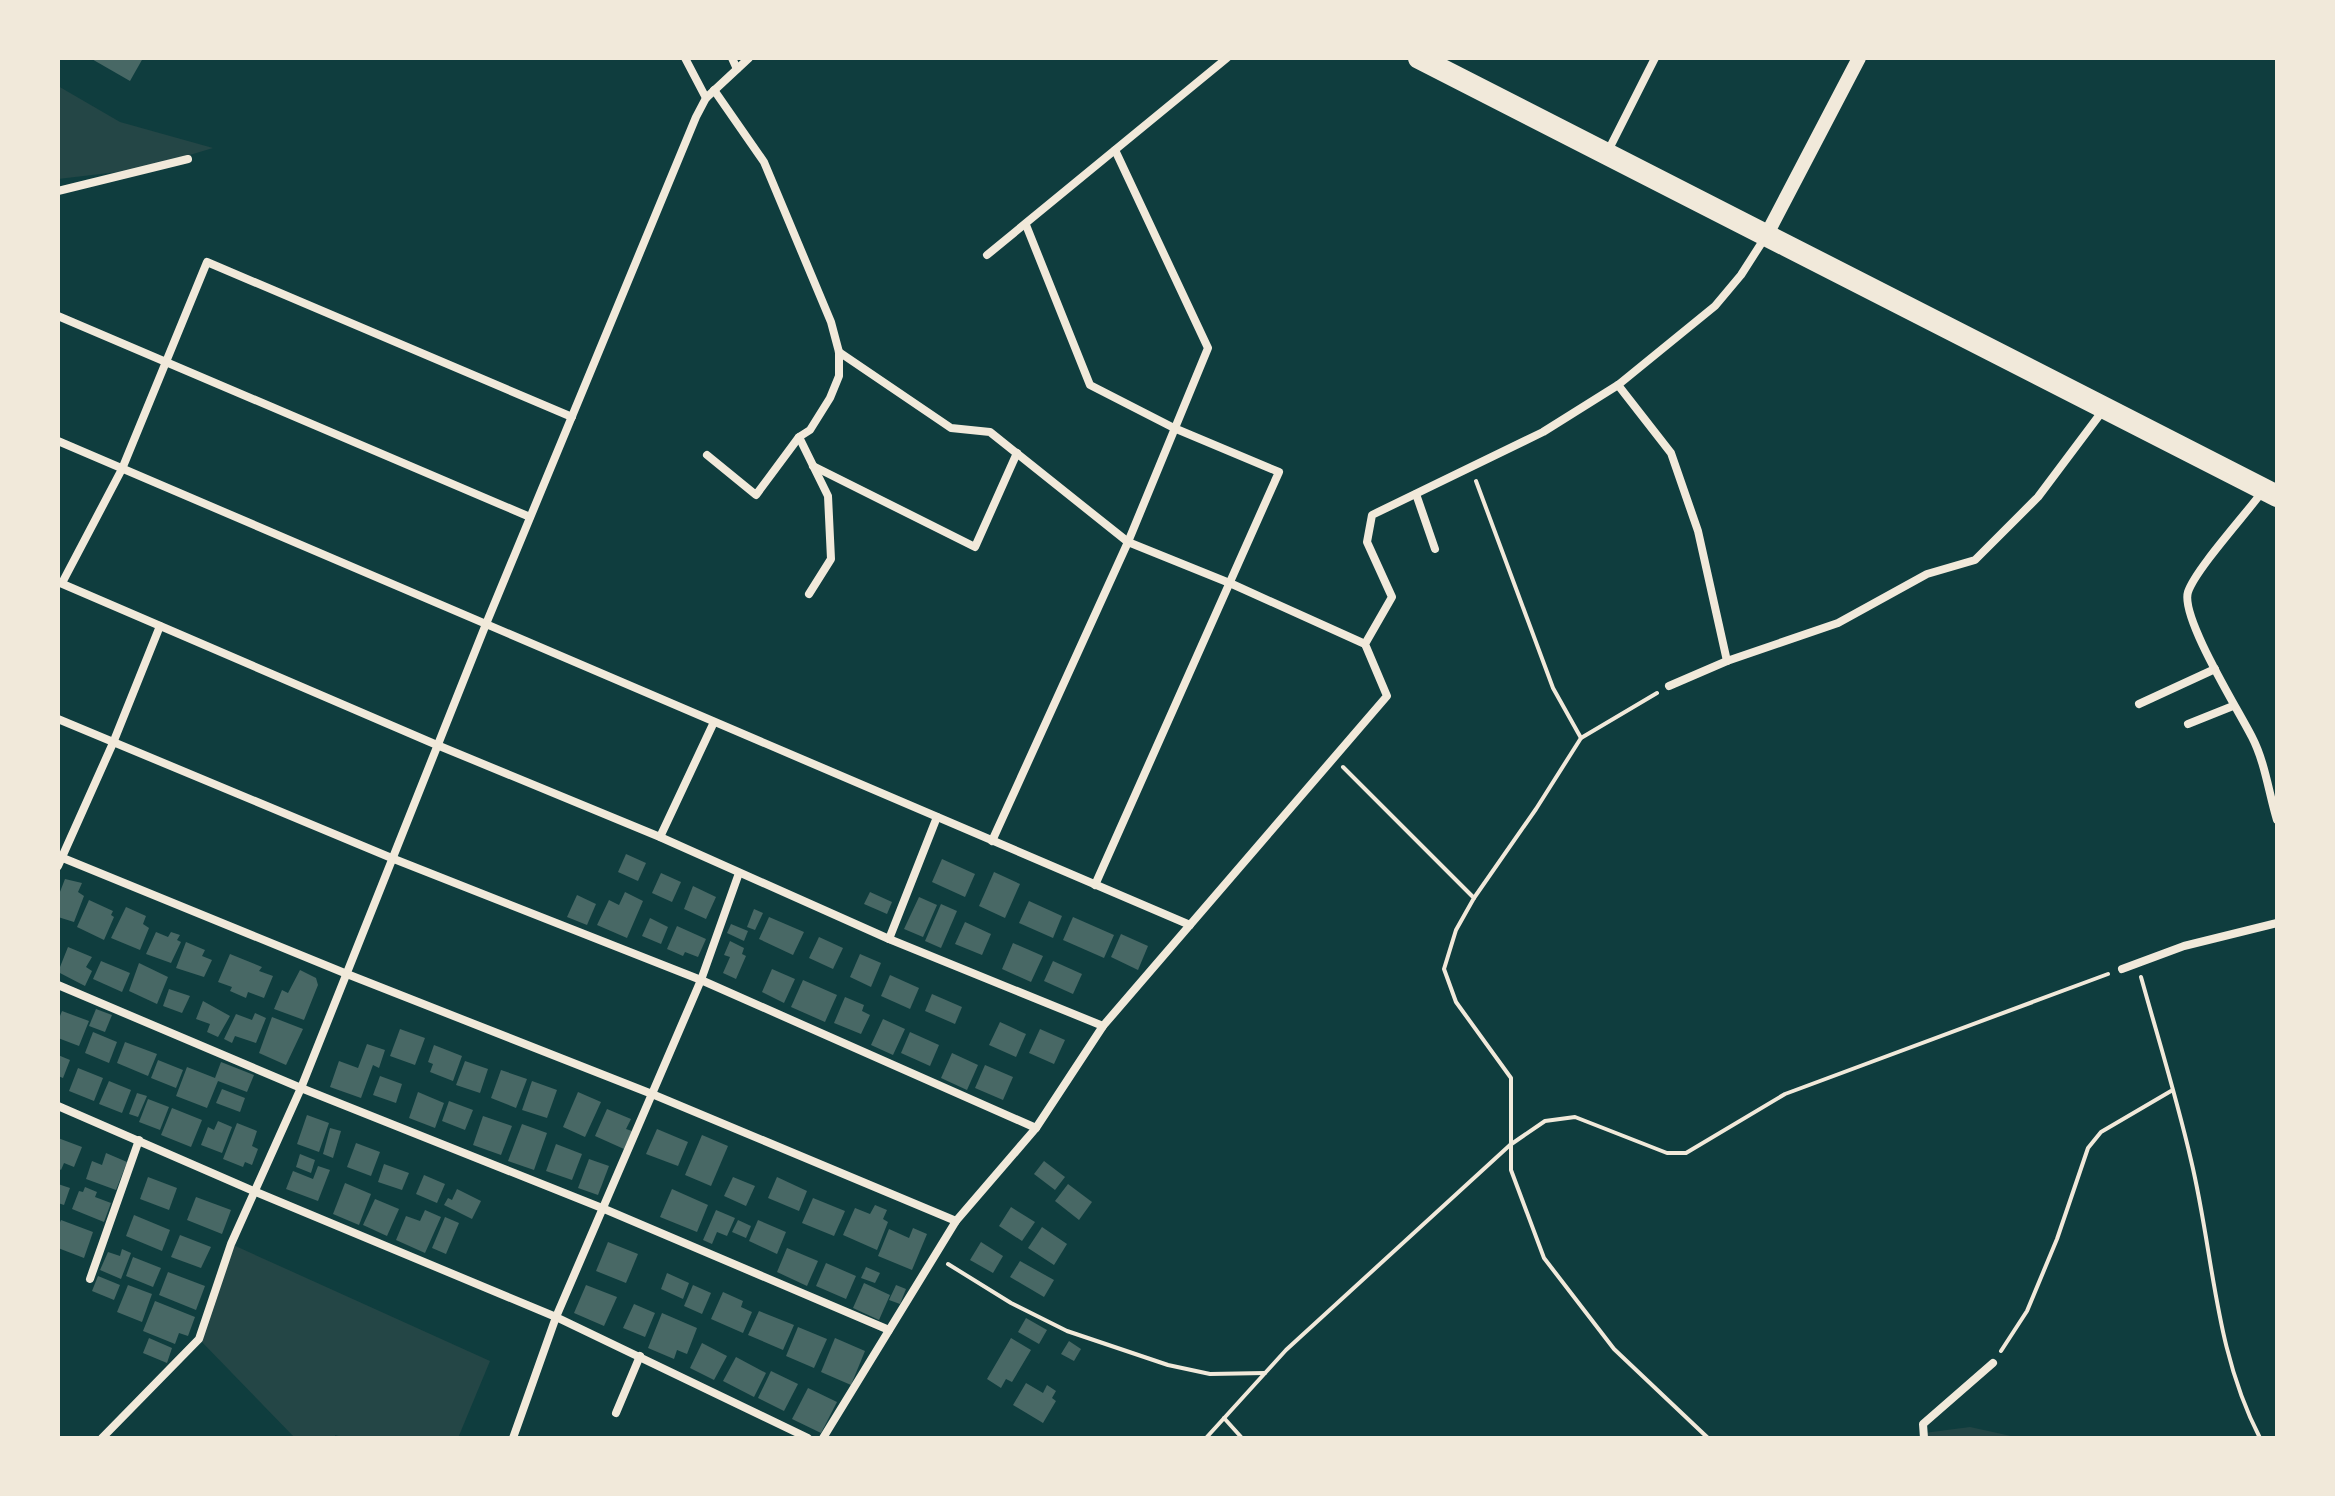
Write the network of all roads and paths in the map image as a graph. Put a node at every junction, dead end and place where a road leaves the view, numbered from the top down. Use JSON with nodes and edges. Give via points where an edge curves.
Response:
{"nodes":[{"id":1,"x":685,"y":58,"type":"edge"},
{"id":2,"x":732,"y":58,"type":"edge"},
{"id":3,"x":749,"y":58,"type":"edge"},
{"id":4,"x":1227,"y":58,"type":"edge"},
{"id":5,"x":1419,"y":58,"type":"edge"},
{"id":6,"x":1655,"y":58,"type":"edge"},
{"id":7,"x":1859,"y":58,"type":"edge"},
{"id":8,"x":737,"y":69,"type":"junction"},
{"id":9,"x":714,"y":90,"type":"junction"},
{"id":10,"x":706,"y":98,"type":"junction"},
{"id":11,"x":1115,"y":150,"type":"junction"},
{"id":12,"x":1606,"y":153,"type":"junction"},
{"id":13,"x":188,"y":159,"type":"dead end"},
{"id":14,"x":58,"y":191,"type":"edge"},
{"id":15,"x":1026,"y":225,"type":"junction"},
{"id":16,"x":1767,"y":234,"type":"junction"},
{"id":17,"x":987,"y":255,"type":"dead end"},
{"id":18,"x":58,"y":316,"type":"edge"},
{"id":19,"x":839,"y":352,"type":"junction"},
{"id":20,"x":164,"y":362,"type":"junction"},
{"id":21,"x":1618,"y":385,"type":"junction"},
{"id":22,"x":2104,"y":408,"type":"junction"},
{"id":23,"x":572,"y":417,"type":"junction"},
{"id":24,"x":1174,"y":428,"type":"junction"},
{"id":25,"x":799,"y":437,"type":"junction"},
{"id":26,"x":58,"y":441,"type":"edge"},
{"id":27,"x":1017,"y":453,"type":"junction"},
{"id":28,"x":707,"y":455,"type":"dead end"},
{"id":29,"x":813,"y":466,"type":"junction"},
{"id":30,"x":1471,"y":467,"type":"junction"},
{"id":31,"x":122,"y":469,"type":"junction"},
{"id":32,"x":2271,"y":493,"type":"edge"},
{"id":33,"x":1416,"y":494,"type":"junction"},
{"id":34,"x":530,"y":517,"type":"junction"},
{"id":35,"x":1128,"y":542,"type":"junction"},
{"id":36,"x":1435,"y":549,"type":"dead end"},
{"id":37,"x":60,"y":582,"type":"edge"},
{"id":38,"x":1232,"y":584,"type":"junction"},
{"id":39,"x":809,"y":594,"type":"dead end"},
{"id":40,"x":486,"y":624,"type":"junction"},
{"id":41,"x":160,"y":626,"type":"junction"},
{"id":42,"x":1365,"y":644,"type":"junction"},
{"id":43,"x":1727,"y":661,"type":"junction"},
{"id":44,"x":2215,"y":669,"type":"junction"},
{"id":45,"x":1669,"y":686,"type":"joint"},
{"id":46,"x":2139,"y":704,"type":"dead end"},
{"id":47,"x":2233,"y":706,"type":"junction"},
{"id":48,"x":58,"y":719,"type":"edge"},
{"id":49,"x":714,"y":722,"type":"junction"},
{"id":50,"x":2188,"y":724,"type":"dead end"},
{"id":51,"x":1581,"y":738,"type":"junction"},
{"id":52,"x":113,"y":743,"type":"junction"},
{"id":53,"x":437,"y":745,"type":"junction"},
{"id":54,"x":1334,"y":758,"type":"junction"},
{"id":55,"x":937,"y":817,"type":"junction"},
{"id":56,"x":2277,"y":820,"type":"edge"},
{"id":57,"x":660,"y":837,"type":"junction"},
{"id":58,"x":992,"y":841,"type":"junction"},
{"id":59,"x":394,"y":859,"type":"junction"},
{"id":60,"x":59,"y":860,"type":"edge"},
{"id":61,"x":739,"y":873,"type":"junction"},
{"id":62,"x":1095,"y":885,"type":"junction"},
{"id":63,"x":1474,"y":898,"type":"junction"},
{"id":64,"x":2277,"y":923,"type":"edge"},
{"id":65,"x":1190,"y":925,"type":"junction"},
{"id":66,"x":889,"y":939,"type":"junction"},
{"id":67,"x":2137,"y":964,"type":"junction"},
{"id":68,"x":2122,"y":969,"type":"joint"},
{"id":69,"x":347,"y":974,"type":"junction"},
{"id":70,"x":701,"y":980,"type":"junction"},
{"id":71,"x":58,"y":985,"type":"edge"},
{"id":72,"x":1103,"y":1026,"type":"junction"},
{"id":73,"x":301,"y":1088,"type":"junction"},
{"id":74,"x":2172,"y":1090,"type":"junction"},
{"id":75,"x":652,"y":1094,"type":"junction"},
{"id":76,"x":58,"y":1106,"type":"edge"},
{"id":77,"x":1036,"y":1128,"type":"junction"},
{"id":78,"x":139,"y":1140,"type":"junction"},
{"id":79,"x":1510,"y":1145,"type":"junction"},
{"id":80,"x":256,"y":1192,"type":"junction"},
{"id":81,"x":602,"y":1208,"type":"junction"},
{"id":82,"x":956,"y":1221,"type":"junction"},
{"id":83,"x":934,"y":1255,"type":"junction"},
{"id":84,"x":90,"y":1279,"type":"dead end"},
{"id":85,"x":556,"y":1317,"type":"junction"},
{"id":86,"x":889,"y":1330,"type":"junction"},
{"id":87,"x":640,"y":1356,"type":"junction"},
{"id":88,"x":1993,"y":1363,"type":"joint"},
{"id":89,"x":1265,"y":1373,"type":"junction"},
{"id":90,"x":616,"y":1413,"type":"dead end"},
{"id":91,"x":1224,"y":1418,"type":"junction"},
{"id":92,"x":102,"y":1438,"type":"edge"},
{"id":93,"x":513,"y":1438,"type":"edge"},
{"id":94,"x":808,"y":1438,"type":"edge"},
{"id":95,"x":823,"y":1438,"type":"edge"},
{"id":96,"x":1206,"y":1438,"type":"edge"},
{"id":97,"x":1242,"y":1438,"type":"edge"},
{"id":98,"x":1708,"y":1438,"type":"edge"},
{"id":99,"x":1924,"y":1438,"type":"edge"},
{"id":100,"x":2260,"y":1438,"type":"edge"}],
"edges":[{"from":1,"to":10,"type":"street"},
{"from":2,"to":8,"type":"street"},
{"from":3,"to":8,"type":"street"},
{"from":4,"to":11,"type":"street"},
{"from":5,"to":12,"type":"highway"},
{"from":6,"to":12,"type":"street"},
{"from":7,"to":16,"type":"street"},
{"from":8,"to":9,"type":"street"},
{"from":9,"to":10,"type":"street"},
{"from":9,"to":19,"type":"street","via":[[764,162]]},
{"from":10,"to":23,"type":"street"},
{"from":11,"to":15,"type":"street"},
{"from":11,"to":24,"type":"street","via":[[1208,348]]},
{"from":12,"to":16,"type":"highway"},
{"from":13,"to":14,"type":"street"},
{"from":15,"to":17,"type":"street"},
{"from":15,"to":24,"type":"street","via":[[1090,385]]},
{"from":16,"to":21,"type":"street","via":[[1715,306]]},
{"from":16,"to":22,"type":"highway"},
{"from":18,"to":20,"type":"street"},
{"from":19,"to":25,"type":"street","via":[[839,376],[830,398],[810,430]]},
{"from":19,"to":27,"type":"street","via":[[951,428],[990,432]]},
{"from":20,"to":23,"type":"street","via":[[207,262]]},
{"from":20,"to":31,"type":"street"},
{"from":20,"to":34,"type":"street"},
{"from":21,"to":30,"type":"street","via":[[1543,432]]},
{"from":21,"to":43,"type":"street","via":[[1671,453],[1698,531]]},
{"from":22,"to":32,"type":"highway"},
{"from":22,"to":43,"type":"street","via":[[2038,497],[1975,560],[1927,574],[1838,623]]},
{"from":23,"to":34,"type":"street"},
{"from":24,"to":35,"type":"street"},
{"from":24,"to":38,"type":"street","via":[[1279,472]]},
{"from":25,"to":28,"type":"street","via":[[756,495]]},
{"from":25,"to":29,"type":"street"},
{"from":26,"to":31,"type":"street"},
{"from":27,"to":29,"type":"street","via":[[975,547]]},
{"from":27,"to":35,"type":"street"},
{"from":29,"to":39,"type":"street","via":[[828,496],[831,559]]},
{"from":30,"to":33,"type":"street"},
{"from":30,"to":51,"type":"path","via":[[1553,688]]},
{"from":31,"to":37,"type":"street"},
{"from":31,"to":40,"type":"street"},
{"from":32,"to":44,"type":"street","via":[[2188,593]]},
{"from":33,"to":36,"type":"street"},
{"from":33,"to":42,"type":"street","via":[[1372,515],[1367,542],[1392,597]]},
{"from":34,"to":40,"type":"street"},
{"from":35,"to":38,"type":"street"},
{"from":35,"to":58,"type":"street"},
{"from":37,"to":41,"type":"street"},
{"from":38,"to":42,"type":"street"},
{"from":38,"to":62,"type":"street"},
{"from":40,"to":49,"type":"street"},
{"from":40,"to":53,"type":"street"},
{"from":41,"to":52,"type":"street"},
{"from":41,"to":53,"type":"street"},
{"from":42,"to":54,"type":"street","via":[[1387,696]]},
{"from":43,"to":45,"type":"street"},
{"from":44,"to":46,"type":"street"},
{"from":44,"to":47,"type":"street"},
{"from":45,"to":51,"type":"path"},
{"from":47,"to":50,"type":"street"},
{"from":47,"to":56,"type":"street","via":[[2254,739]]},
{"from":48,"to":52,"type":"street"},
{"from":49,"to":55,"type":"street"},
{"from":49,"to":57,"type":"street"},
{"from":51,"to":63,"type":"path"},
{"from":52,"to":59,"type":"street"},
{"from":52,"to":60,"type":"street"},
{"from":53,"to":57,"type":"street"},
{"from":53,"to":59,"type":"street"},
{"from":54,"to":63,"type":"path"},
{"from":54,"to":65,"type":"street"},
{"from":55,"to":58,"type":"street"},
{"from":55,"to":66,"type":"street"},
{"from":57,"to":61,"type":"street"},
{"from":58,"to":62,"type":"street"},
{"from":59,"to":69,"type":"street"},
{"from":59,"to":70,"type":"street"},
{"from":60,"to":69,"type":"street"},
{"from":61,"to":66,"type":"street"},
{"from":61,"to":70,"type":"street"},
{"from":62,"to":65,"type":"street"},
{"from":63,"to":79,"type":"path","via":[[1456,930],[1444,969],[1456,1002],[1511,1078]]},
{"from":64,"to":67,"type":"street","via":[[2184,946]]},
{"from":65,"to":72,"type":"street"},
{"from":66,"to":72,"type":"street"},
{"from":67,"to":68,"type":"street"},
{"from":67,"to":74,"type":"path"},
{"from":68,"to":79,"type":"path","via":[[1785,1094],[1686,1153],[1667,1153],[1575,1117],[1545,1121]]},
{"from":69,"to":73,"type":"street"},
{"from":69,"to":75,"type":"street"},
{"from":70,"to":75,"type":"street"},
{"from":70,"to":77,"type":"street"},
{"from":71,"to":73,"type":"street"},
{"from":72,"to":77,"type":"street"},
{"from":73,"to":80,"type":"street"},
{"from":73,"to":81,"type":"street"},
{"from":74,"to":88,"type":"path","via":[[2101,1132],[2088,1148],[2027,1311]]},
{"from":74,"to":100,"type":"path","via":[[2192,1161],[2224,1344]]},
{"from":75,"to":81,"type":"street"},
{"from":75,"to":82,"type":"street"},
{"from":76,"to":78,"type":"street"},
{"from":77,"to":82,"type":"street"},
{"from":78,"to":80,"type":"street"},
{"from":78,"to":84,"type":"street"},
{"from":79,"to":89,"type":"path"},
{"from":79,"to":98,"type":"path","via":[[1511,1170],[1544,1258],[1614,1349]]},
{"from":80,"to":85,"type":"street"},
{"from":80,"to":92,"type":"street","via":[[231,1244],[199,1339]]},
{"from":81,"to":85,"type":"street"},
{"from":81,"to":86,"type":"street"},
{"from":82,"to":83,"type":"street"},
{"from":83,"to":86,"type":"street"},
{"from":83,"to":89,"type":"path","via":[[1067,1331],[1210,1374]]},
{"from":85,"to":87,"type":"street"},
{"from":85,"to":93,"type":"street"},
{"from":86,"to":95,"type":"street"},
{"from":87,"to":90,"type":"street"},
{"from":87,"to":94,"type":"street"},
{"from":88,"to":99,"type":"street","via":[[1923,1424]]},
{"from":89,"to":91,"type":"path"},
{"from":91,"to":96,"type":"path"},
{"from":91,"to":97,"type":"path"}]}
